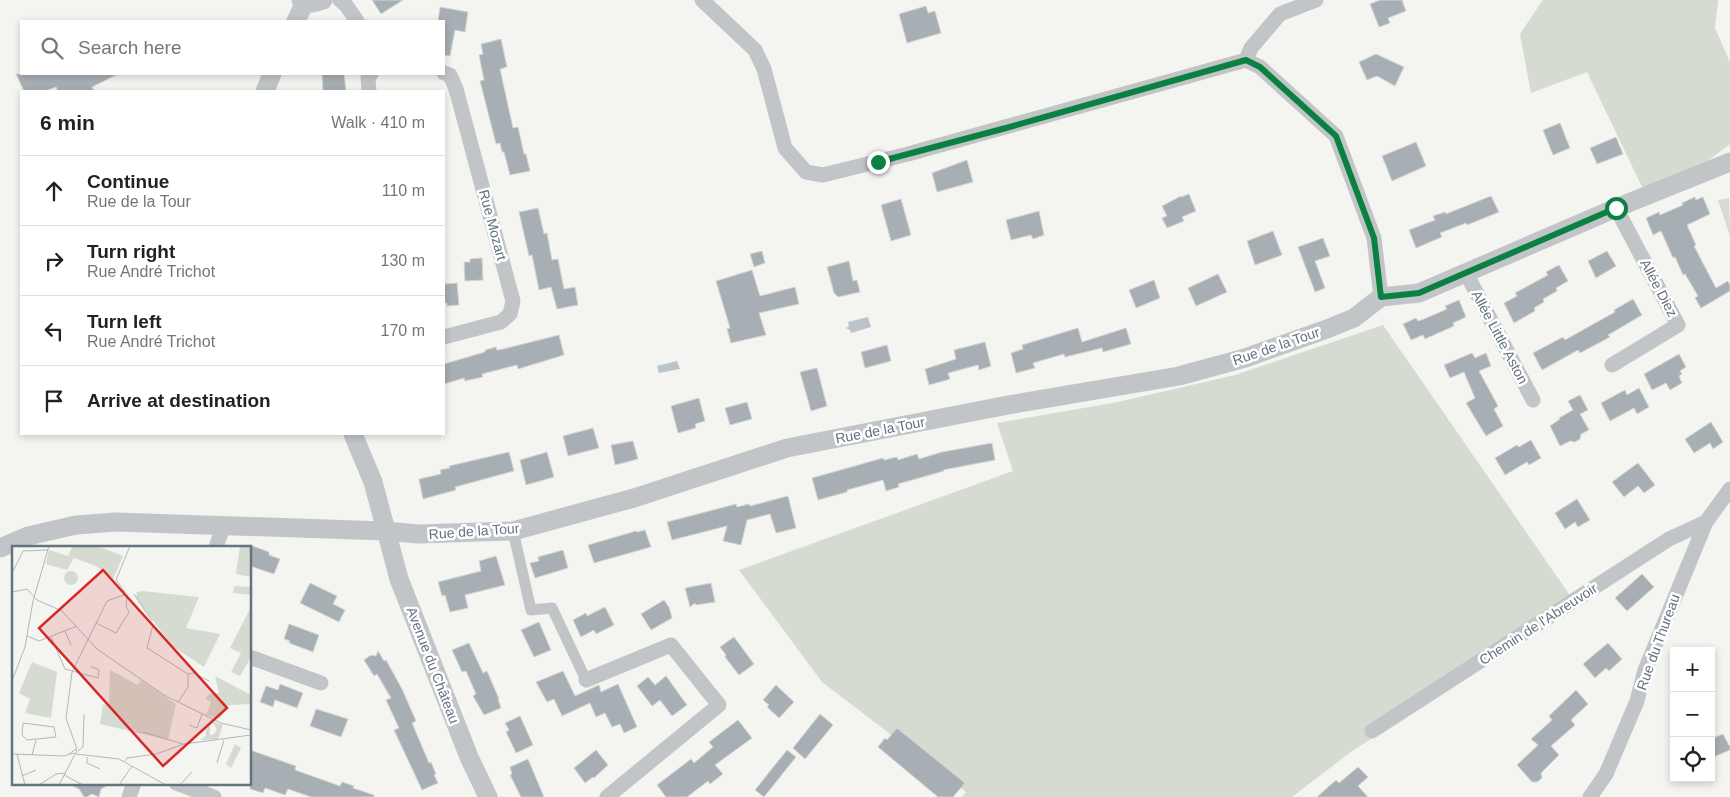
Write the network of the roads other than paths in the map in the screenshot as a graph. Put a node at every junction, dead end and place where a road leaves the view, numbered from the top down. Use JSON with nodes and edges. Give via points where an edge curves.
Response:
{"nodes":[{"id":1,"x":340,"y":0,"type":"edge"},
{"id":2,"x":702,"y":0,"type":"edge"},
{"id":3,"x":1316,"y":0,"type":"edge"},
{"id":4,"x":310,"y":1,"type":"edge"},
{"id":5,"x":297,"y":20,"type":"edge"},
{"id":6,"x":356,"y":20,"type":"edge"},
{"id":7,"x":1246,"y":60,"type":"junction"},
{"id":8,"x":445,"y":73,"type":"edge"},
{"id":9,"x":272,"y":75,"type":"edge"},
{"id":10,"x":370,"y":75,"type":"edge"},
{"id":11,"x":264,"y":90,"type":"edge"},
{"id":12,"x":369,"y":90,"type":"edge"},
{"id":13,"x":1730,"y":162,"type":"edge"},
{"id":14,"x":1616,"y":208,"type":"junction"},
{"id":15,"x":1466,"y":273,"type":"junction"},
{"id":16,"x":1381,"y":297,"type":"junction"},
{"id":17,"x":445,"y":337,"type":"edge"},
{"id":18,"x":1612,"y":365,"type":"dead end"},
{"id":19,"x":1533,"y":400,"type":"dead end"},
{"id":20,"x":353,"y":435,"type":"edge"},
{"id":21,"x":1730,"y":489,"type":"edge"},
{"id":22,"x":1706,"y":522,"type":"junction"},
{"id":23,"x":224,"y":525,"type":"junction"},
{"id":24,"x":386,"y":531,"type":"junction"},
{"id":25,"x":513,"y":531,"type":"junction"},
{"id":26,"x":216,"y":546,"type":"edge"},
{"id":27,"x":0,"y":548,"type":"edge"},
{"id":28,"x":251,"y":657,"type":"edge"},
{"id":29,"x":586,"y":680,"type":"joint"},
{"id":30,"x":322,"y":684,"type":"dead end"},
{"id":31,"x":1372,"y":731,"type":"dead end"},
{"id":32,"x":134,"y":784,"type":"edge"},
{"id":33,"x":179,"y":784,"type":"edge"},
{"id":34,"x":129,"y":797,"type":"edge"},
{"id":35,"x":214,"y":797,"type":"edge"},
{"id":36,"x":488,"y":797,"type":"edge"},
{"id":37,"x":607,"y":797,"type":"edge"},
{"id":38,"x":1590,"y":797,"type":"edge"}],
"edges":[{"from":1,"to":6,"type":"street"},
{"from":2,"to":7,"type":"street","via":[[756,50],[785,148],[806,172],[823,176]]},
{"from":3,"to":7,"type":"street","via":[[1280,14],[1251,48]]},
{"from":4,"to":5,"type":"street"},
{"from":7,"to":16,"type":"street","via":[[1260,67],[1336,136],[1374,238]]},
{"from":8,"to":17,"type":"street","name":"Rue Mozart","via":[[450,74],[456,89],[513,301],[510,314],[501,322]]},
{"from":9,"to":11,"type":"street"},
{"from":10,"to":12,"type":"street"},
{"from":13,"to":14,"type":"street"},
{"from":14,"to":15,"type":"street"},
{"from":14,"to":18,"type":"street","name":"Allée Diez","via":[[1678,325]]},
{"from":15,"to":16,"type":"street","via":[[1419,293]]},
{"from":15,"to":19,"type":"street","name":"Allée Little Aston"},
{"from":16,"to":25,"type":"street","name":"Rue de la Tour","via":[[1354,318],[1245,358],[1179,376],[787,448],[634,498]]},
{"from":20,"to":24,"type":"street","name":"Avenue du Château","via":[[373,482]]},
{"from":21,"to":22,"type":"street","name":"Rue du Thureau"},
{"from":22,"to":31,"type":"street","name":"Chemin de l'Abreuvoir","via":[[1668,539]]},
{"from":22,"to":38,"type":"street","name":"Rue du Thureau","via":[[1645,670],[1637,701],[1618,747],[1606,774]]},
{"from":23,"to":24,"type":"street","name":"Rue de la Tour"},
{"from":23,"to":26,"type":"street"},
{"from":23,"to":27,"type":"street","name":"Rue de la Tour","via":[[116,522],[76,525],[28,536]]},
{"from":24,"to":25,"type":"street","name":"Rue de la Tour","via":[[418,534]]},
{"from":24,"to":36,"type":"street","name":"Avenue du Château","via":[[399,579]]},
{"from":25,"to":29,"type":"street","via":[[531,610],[552,608]]},
{"from":28,"to":30,"type":"street"},
{"from":29,"to":37,"type":"street","via":[[671,645],[719,705]]},
{"from":32,"to":34,"type":"street"},
{"from":33,"to":35,"type":"street"}]}
